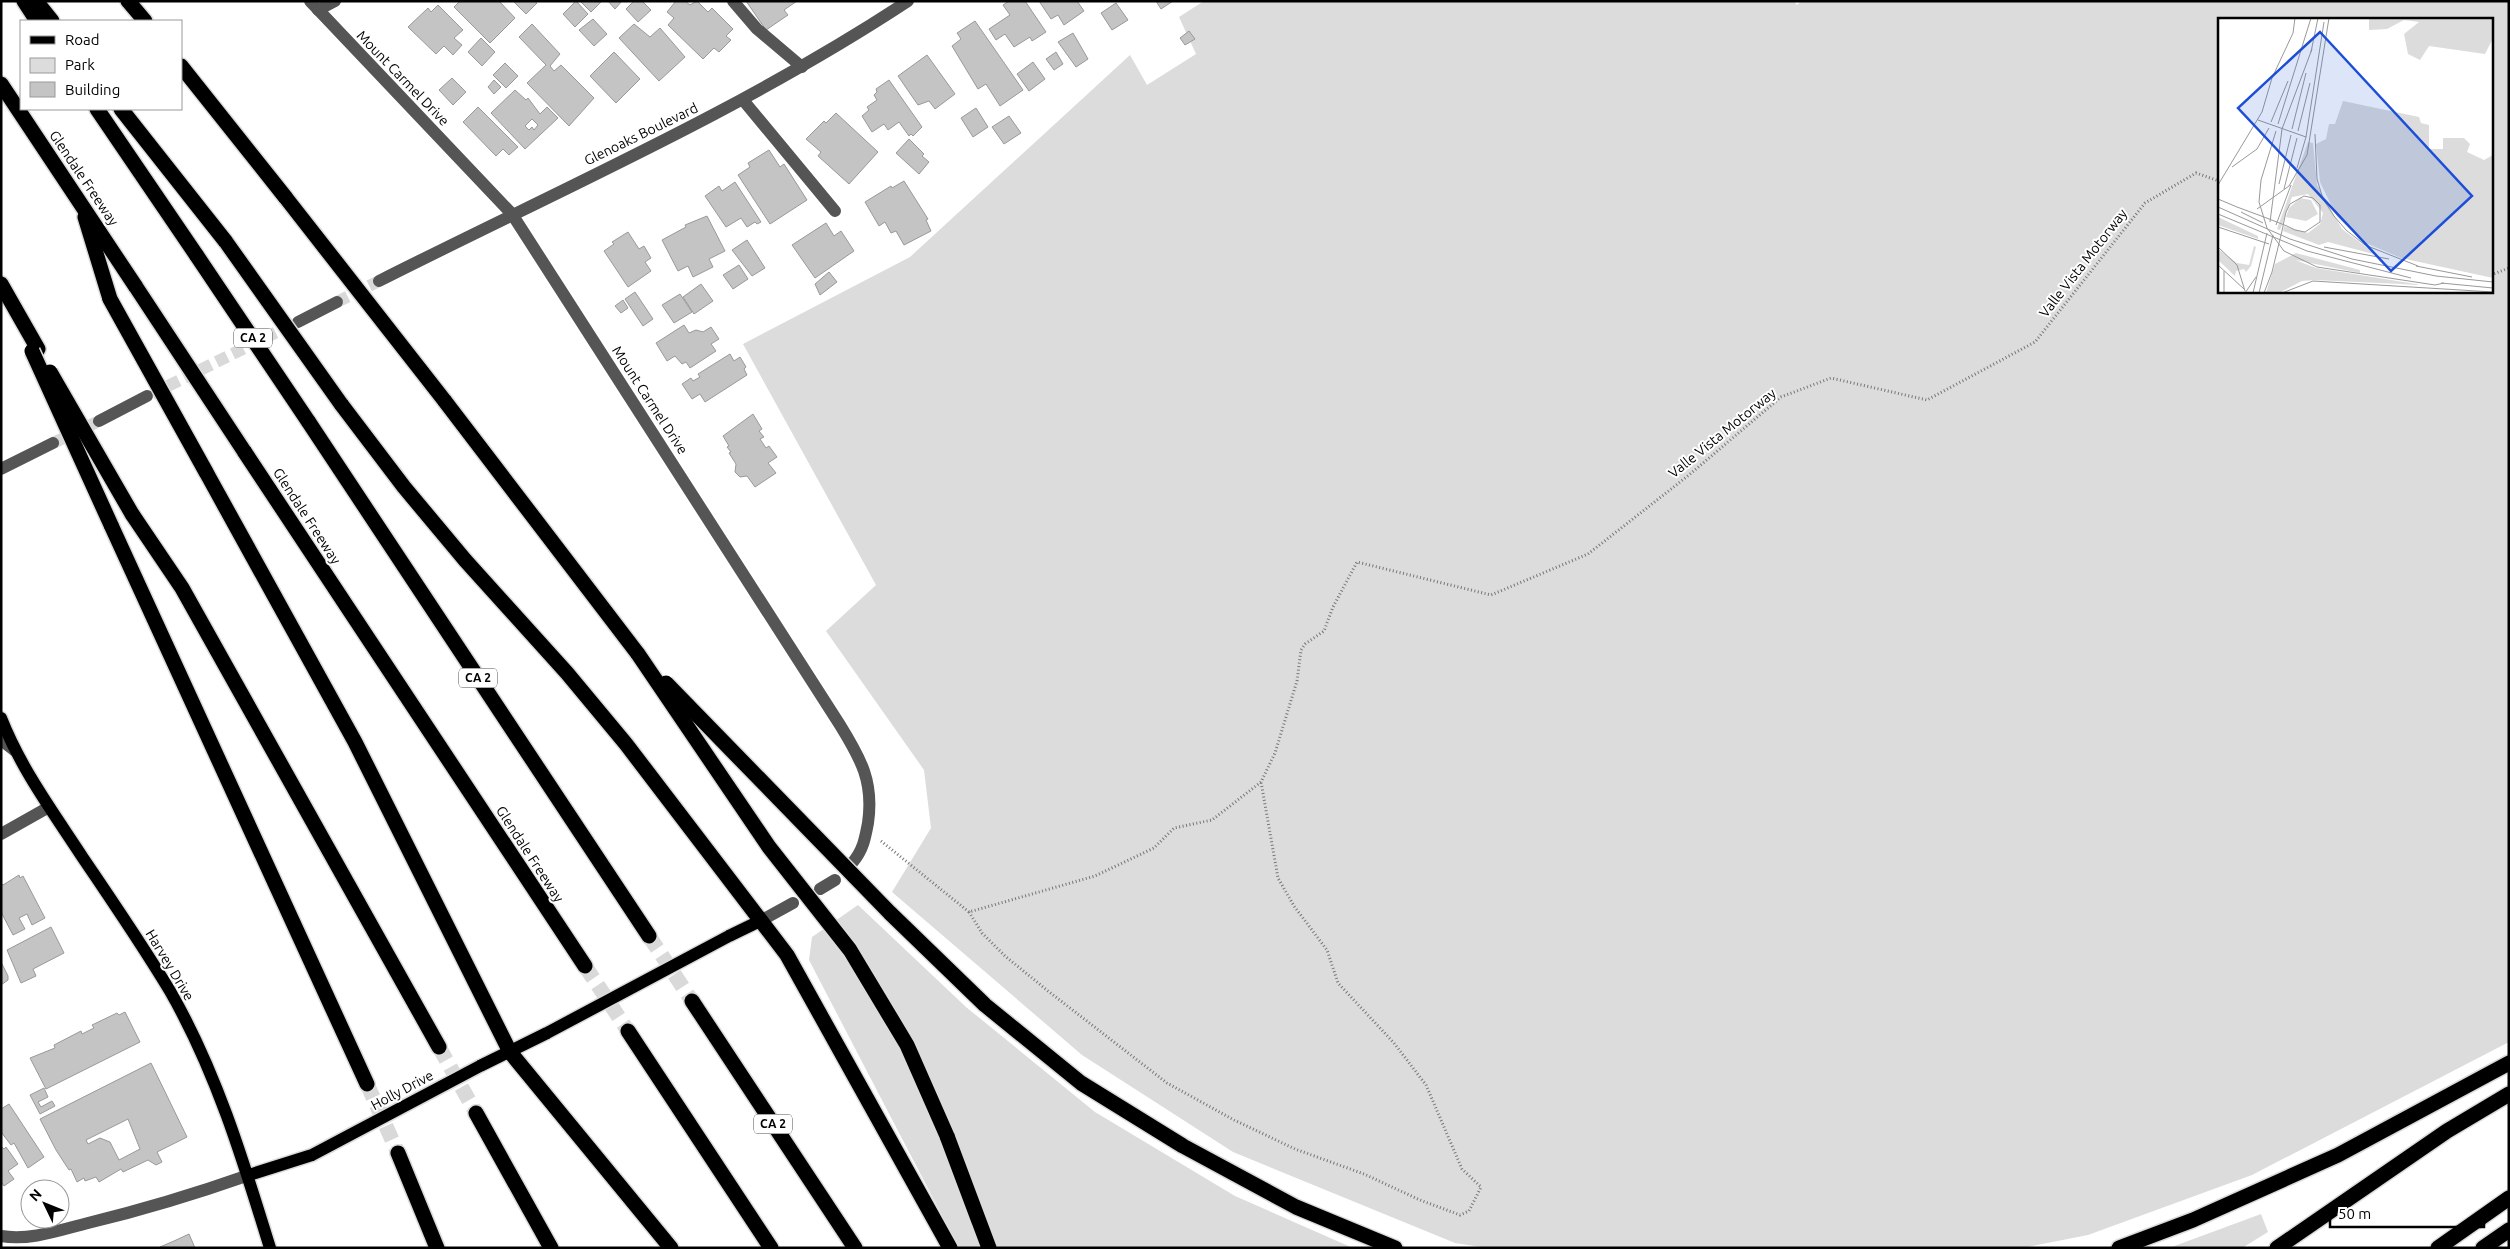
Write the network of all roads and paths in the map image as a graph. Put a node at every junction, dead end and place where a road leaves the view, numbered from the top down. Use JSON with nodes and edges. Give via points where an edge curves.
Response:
{"nodes":[{"id":1,"x":24,"y":1,"type":"edge"},
{"id":2,"x":36,"y":1,"type":"edge"},
{"id":3,"x":128,"y":1,"type":"edge"},
{"id":4,"x":335,"y":1,"type":"edge"},
{"id":5,"x":733,"y":1,"type":"edge"},
{"id":6,"x":908,"y":1,"type":"edge"},
{"id":7,"x":314,"y":6,"type":"edge"},
{"id":8,"x":36,"y":20,"type":"edge"},
{"id":9,"x":51,"y":20,"type":"edge"},
{"id":10,"x":144,"y":20,"type":"edge"},
{"id":11,"x":182,"y":67,"type":"edge"},
{"id":12,"x":802,"y":67,"type":"junction"},
{"id":13,"x":1,"y":84,"type":"edge"},
{"id":14,"x":743,"y":100,"type":"junction"},
{"id":15,"x":98,"y":110,"type":"edge"},
{"id":16,"x":122,"y":110,"type":"edge"},
{"id":17,"x":2218,"y":181,"type":"edge"},
{"id":18,"x":80,"y":199,"type":"junction"},
{"id":19,"x":835,"y":211,"type":"dead end"},
{"id":20,"x":512,"y":214,"type":"junction"},
{"id":21,"x":2509,"y":268,"type":"edge"},
{"id":22,"x":2492,"y":275,"type":"edge"},
{"id":23,"x":379,"y":281,"type":"tunnel mouth"},
{"id":24,"x":4,"y":288,"type":"edge"},
{"id":25,"x":337,"y":302,"type":"tunnel mouth"},
{"id":26,"x":298,"y":322,"type":"tunnel mouth"},
{"id":27,"x":35,"y":350,"type":"junction"},
{"id":28,"x":147,"y":396,"type":"tunnel mouth"},
{"id":29,"x":99,"y":421,"type":"tunnel mouth"},
{"id":30,"x":53,"y":443,"type":"tunnel mouth"},
{"id":31,"x":1,"y":468,"type":"edge"},
{"id":32,"x":638,"y":654,"type":"junction"},
{"id":33,"x":1,"y":718,"type":"edge"},
{"id":34,"x":1,"y":740,"type":"edge"},
{"id":35,"x":14,"y":750,"type":"junction"},
{"id":36,"x":1261,"y":782,"type":"junction"},
{"id":37,"x":49,"y":807,"type":"junction"},
{"id":38,"x":866,"y":830,"type":"junction"},
{"id":39,"x":1,"y":834,"type":"edge"},
{"id":40,"x":852,"y":862,"type":"dead end"},
{"id":41,"x":835,"y":880,"type":"dead end"},
{"id":42,"x":820,"y":889,"type":"dead end"},
{"id":43,"x":793,"y":903,"type":"dead end"},
{"id":44,"x":969,"y":912,"type":"junction"},
{"id":45,"x":762,"y":920,"type":"junction"},
{"id":46,"x":649,"y":936,"type":"tunnel mouth"},
{"id":47,"x":585,"y":966,"type":"tunnel mouth"},
{"id":48,"x":692,"y":1001,"type":"tunnel mouth"},
{"id":49,"x":628,"y":1031,"type":"tunnel mouth"},
{"id":50,"x":439,"y":1047,"type":"tunnel mouth"},
{"id":51,"x":510,"y":1052,"type":"junction"},
{"id":52,"x":2509,"y":1063,"type":"edge"},
{"id":53,"x":367,"y":1084,"type":"tunnel mouth"},
{"id":54,"x":2509,"y":1094,"type":"edge"},
{"id":55,"x":476,"y":1113,"type":"tunnel mouth"},
{"id":56,"x":398,"y":1153,"type":"tunnel mouth"},
{"id":57,"x":248,"y":1175,"type":"junction"},
{"id":58,"x":2509,"y":1198,"type":"edge"},
{"id":59,"x":2509,"y":1230,"type":"edge"},
{"id":60,"x":1,"y":1236,"type":"edge"},
{"id":61,"x":270,"y":1248,"type":"edge"},
{"id":62,"x":437,"y":1248,"type":"edge"},
{"id":63,"x":551,"y":1248,"type":"edge"},
{"id":64,"x":671,"y":1248,"type":"edge"},
{"id":65,"x":771,"y":1248,"type":"edge"},
{"id":66,"x":854,"y":1248,"type":"edge"},
{"id":67,"x":950,"y":1248,"type":"edge"},
{"id":68,"x":989,"y":1248,"type":"edge"},
{"id":69,"x":1395,"y":1248,"type":"edge"},
{"id":70,"x":2119,"y":1248,"type":"edge"},
{"id":71,"x":2276,"y":1248,"type":"edge"},
{"id":72,"x":2438,"y":1248,"type":"edge"},
{"id":73,"x":2483,"y":1248,"type":"edge"}],
"edges":[{"from":1,"to":8,"type":"highway"},
{"from":2,"to":9,"type":"highway"},
{"from":3,"to":10,"type":"highway"},
{"from":4,"to":7,"type":"street"},
{"from":5,"to":12,"type":"street","via":[[757,28]]},
{"from":6,"to":12,"type":"street","name":"Glenoaks Boulevard"},
{"from":7,"to":20,"type":"street","name":"Mount Carmel Drive"},
{"from":11,"to":32,"type":"highway","bridge":true,"via":[[444,400]]},
{"from":12,"to":14,"type":"street","name":"Glenoaks Boulevard"},
{"from":13,"to":18,"type":"highway","name":"Glendale Freeway"},
{"from":14,"to":19,"type":"street"},
{"from":14,"to":20,"type":"street","name":"Glenoaks Boulevard"},
{"from":15,"to":46,"type":"highway","number":"CA 2","bridge":true},
{"from":16,"to":45,"type":"highway","bridge":true,"via":[[226,242],[404,487],[626,744]]},
{"from":17,"to":36,"type":"path","name":"Valle Vista Motorway","via":[[2196,173],[2145,203],[2035,342],[1927,400],[1831,378],[1781,397],[1588,554],[1491,595],[1357,562],[1324,631],[1301,650],[1297,681],[1275,753]]},
{"from":18,"to":47,"type":"highway","name":"Glendale Freeway","bridge":true},
{"from":18,"to":51,"type":"highway","bridge":true,"via":[[110,299],[355,742]]},
{"from":20,"to":23,"type":"street","name":"Glenoaks Boulevard"},
{"from":20,"to":38,"type":"street","name":"Mount Carmel Drive","via":[[856,751],[868,779],[871,804]]},
{"from":21,"to":22,"type":"path"},
{"from":24,"to":27,"type":"highway"},
{"from":25,"to":26,"type":"street"},
{"from":27,"to":50,"type":"highway","bridge":true,"via":[[132,514],[182,588]]},
{"from":27,"to":53,"type":"highway","bridge":true,"via":[[111,525]]},
{"from":28,"to":29,"type":"street"},
{"from":30,"to":31,"type":"street"},
{"from":32,"to":68,"type":"highway","bridge":true,"via":[[769,847],[850,950],[907,1045],[947,1136]]},
{"from":32,"to":69,"type":"highway","bridge":true,"via":[[890,913],[985,1005],[1081,1083],[1183,1146],[1296,1207]]},
{"from":33,"to":35,"type":"main road","name":"Harvey Drive"},
{"from":34,"to":35,"type":"street"},
{"from":35,"to":37,"type":"main road","name":"Harvey Drive"},
{"from":36,"to":44,"type":"path","via":[[1212,820],[1174,828],[1154,848],[1095,876]]},
{"from":36,"to":44,"type":"path","via":[[1278,878],[1294,906],[1327,950],[1338,984],[1394,1043],[1426,1085],[1462,1169],[1481,1187],[1469,1211],[1460,1215],[1296,1149],[1167,1083],[1005,956],[982,933]]},
{"from":37,"to":39,"type":"street"},
{"from":37,"to":57,"type":"main road","name":"Harvey Drive","via":[[170,992],[216,1085]]},
{"from":38,"to":40,"type":"street","name":"Mount Carmel Drive","via":[[862,850]]},
{"from":38,"to":44,"type":"path"},
{"from":41,"to":42,"type":"street"},
{"from":43,"to":45,"type":"street","name":"Holly Drive"},
{"from":45,"to":51,"type":"main road","name":"Holly Drive","bridge":true},
{"from":45,"to":67,"type":"highway","via":[[787,955]]},
{"from":48,"to":66,"type":"highway","number":"CA 2"},
{"from":49,"to":65,"type":"highway"},
{"from":51,"to":57,"type":"main road","name":"Holly Drive","bridge":true,"via":[[312,1155]]},
{"from":51,"to":64,"type":"highway"},
{"from":52,"to":70,"type":"highway","via":[[2338,1156]]},
{"from":54,"to":71,"type":"highway","via":[[2447,1131]]},
{"from":55,"to":63,"type":"highway"},
{"from":56,"to":62,"type":"highway"},
{"from":57,"to":60,"type":"street","name":"Holly Drive","via":[[164,1204],[54,1232],[11,1238]]},
{"from":57,"to":61,"type":"main road","name":"Harvey Drive"},
{"from":58,"to":72,"type":"highway"},
{"from":59,"to":73,"type":"highway"}]}
